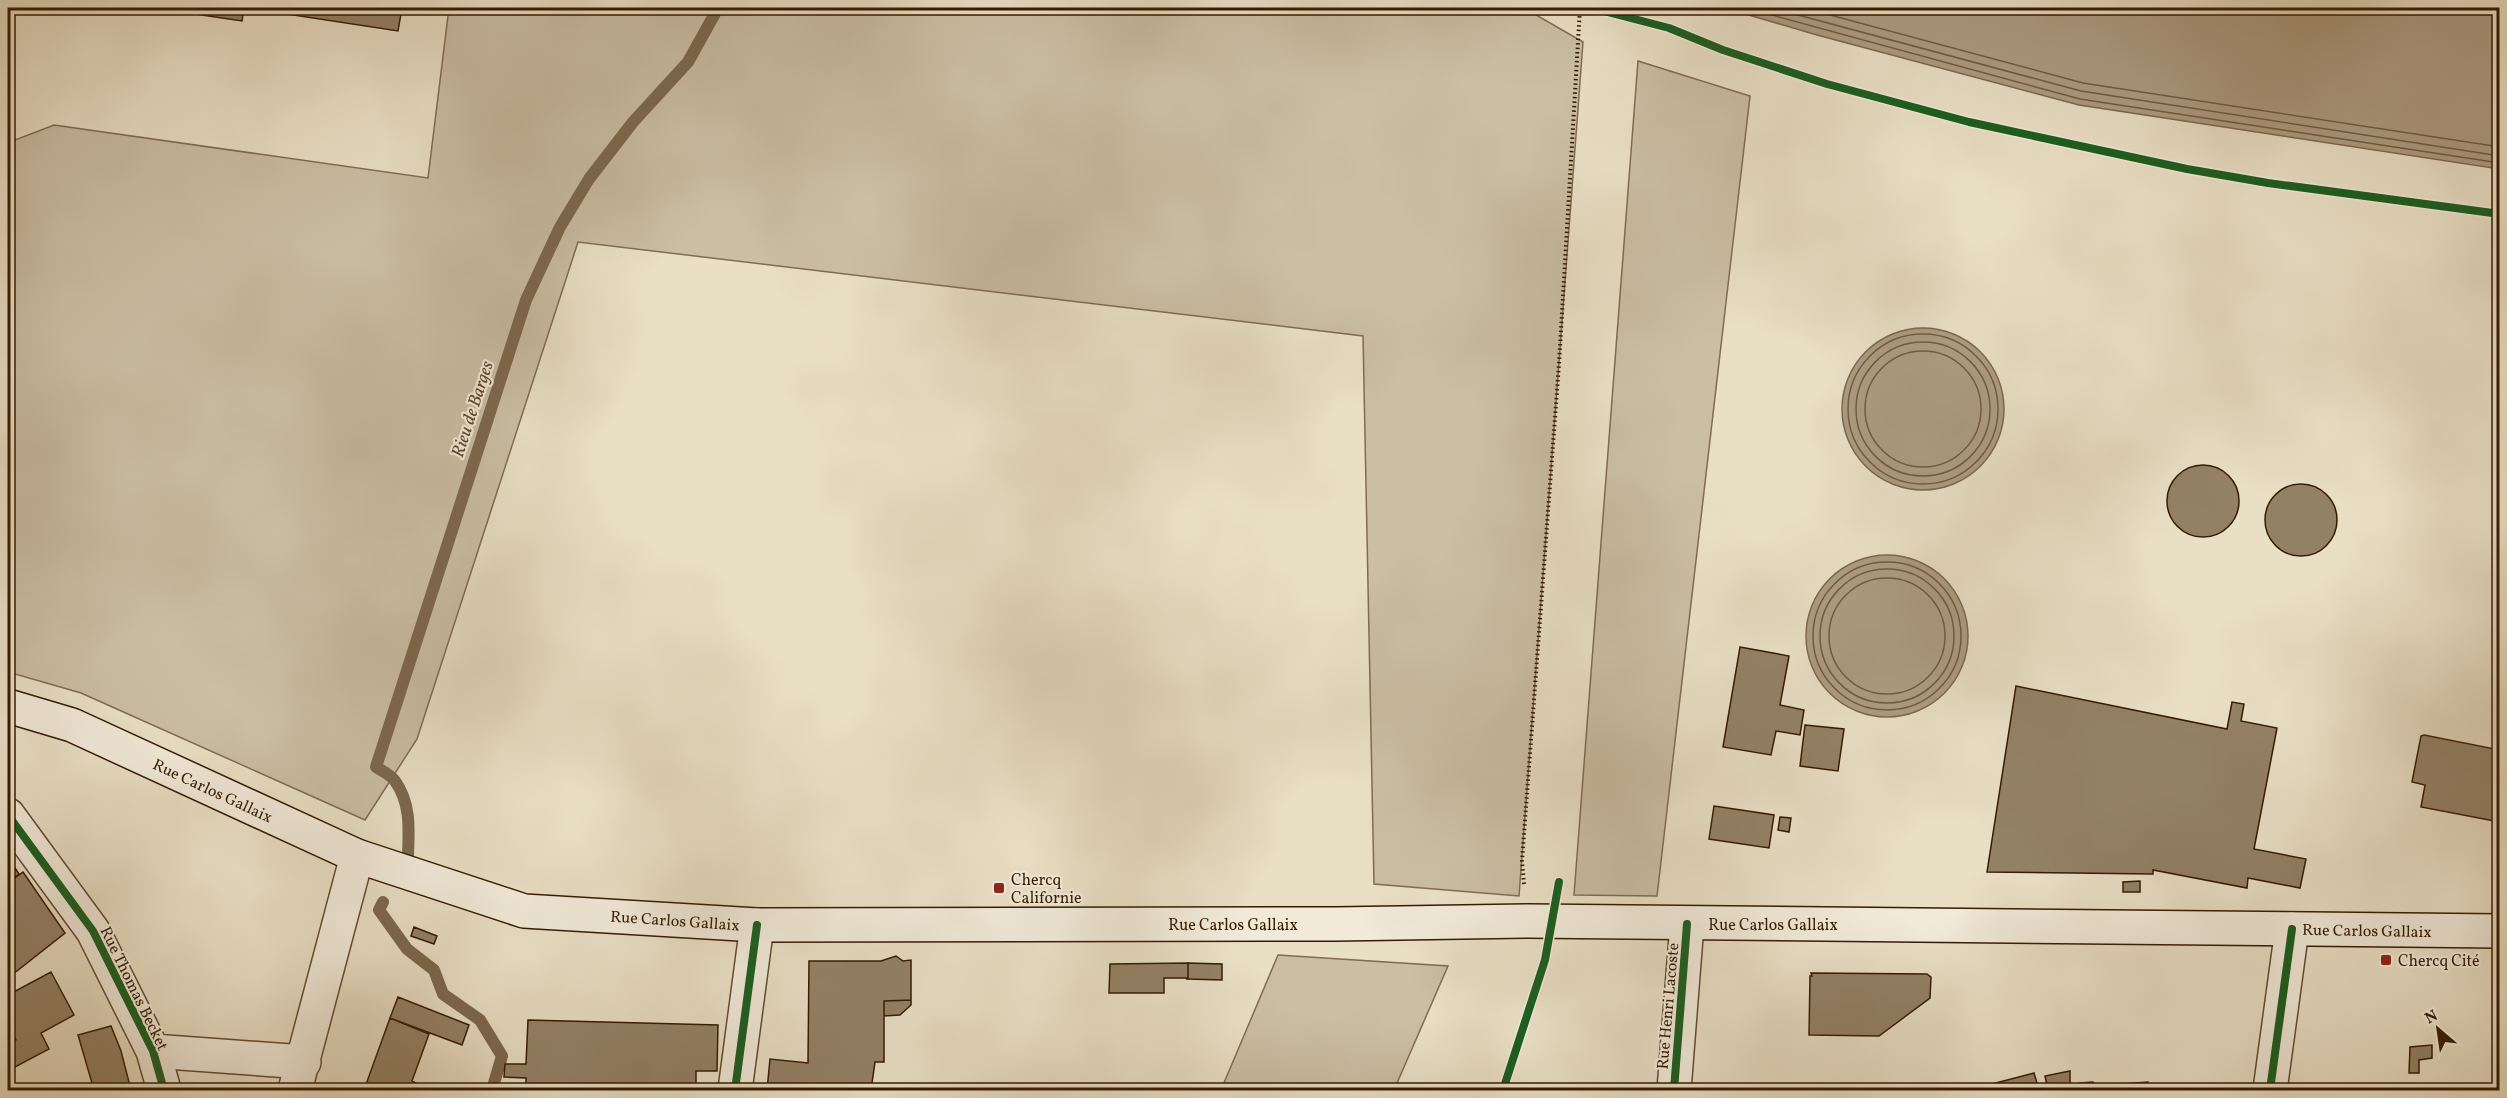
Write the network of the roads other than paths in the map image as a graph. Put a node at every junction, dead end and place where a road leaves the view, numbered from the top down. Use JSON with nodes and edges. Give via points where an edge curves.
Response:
{"nodes":[{"id":1,"x":8,"y":706,"type":"edge"},
{"id":2,"x":8,"y":815,"type":"edge"},
{"id":3,"x":357,"y":856,"type":"junction"},
{"id":4,"x":1687,"y":924,"type":"junction"},
{"id":5,"x":757,"y":925,"type":"junction"},
{"id":6,"x":2292,"y":929,"type":"junction"},
{"id":7,"x":2499,"y":931,"type":"edge"},
{"id":8,"x":153,"y":1051,"type":"junction"},
{"id":9,"x":299,"y":1076,"type":"edge"},
{"id":10,"x":164,"y":1090,"type":"edge"},
{"id":11,"x":735,"y":1090,"type":"edge"},
{"id":12,"x":1674,"y":1090,"type":"edge"},
{"id":13,"x":2270,"y":1090,"type":"edge"}],
"edges":[{"from":1,"to":3,"type":"main road","name":"Rue Carlos Gallaix","via":[[72,725]]},
{"from":2,"to":8,"type":"main road","name":"Rue Thomas Becket","via":[[93,931]]},
{"from":3,"to":5,"type":"main road","name":"Rue Carlos Gallaix","via":[[524,911]]},
{"from":3,"to":9,"type":"main road"},
{"from":4,"to":5,"type":"main road","name":"Rue Carlos Gallaix","via":[[1529,921]]},
{"from":4,"to":6,"type":"main road","name":"Rue Carlos Gallaix"},
{"from":4,"to":12,"type":"main road","name":"Rue Henri Lacoste"},
{"from":5,"to":11,"type":"main road"},
{"from":6,"to":7,"type":"main road","name":"Rue Carlos Gallaix"},
{"from":6,"to":13,"type":"main road"},
{"from":8,"to":9,"type":"main road"},
{"from":8,"to":10,"type":"main road","name":"Rue Thomas Becket"}]}
